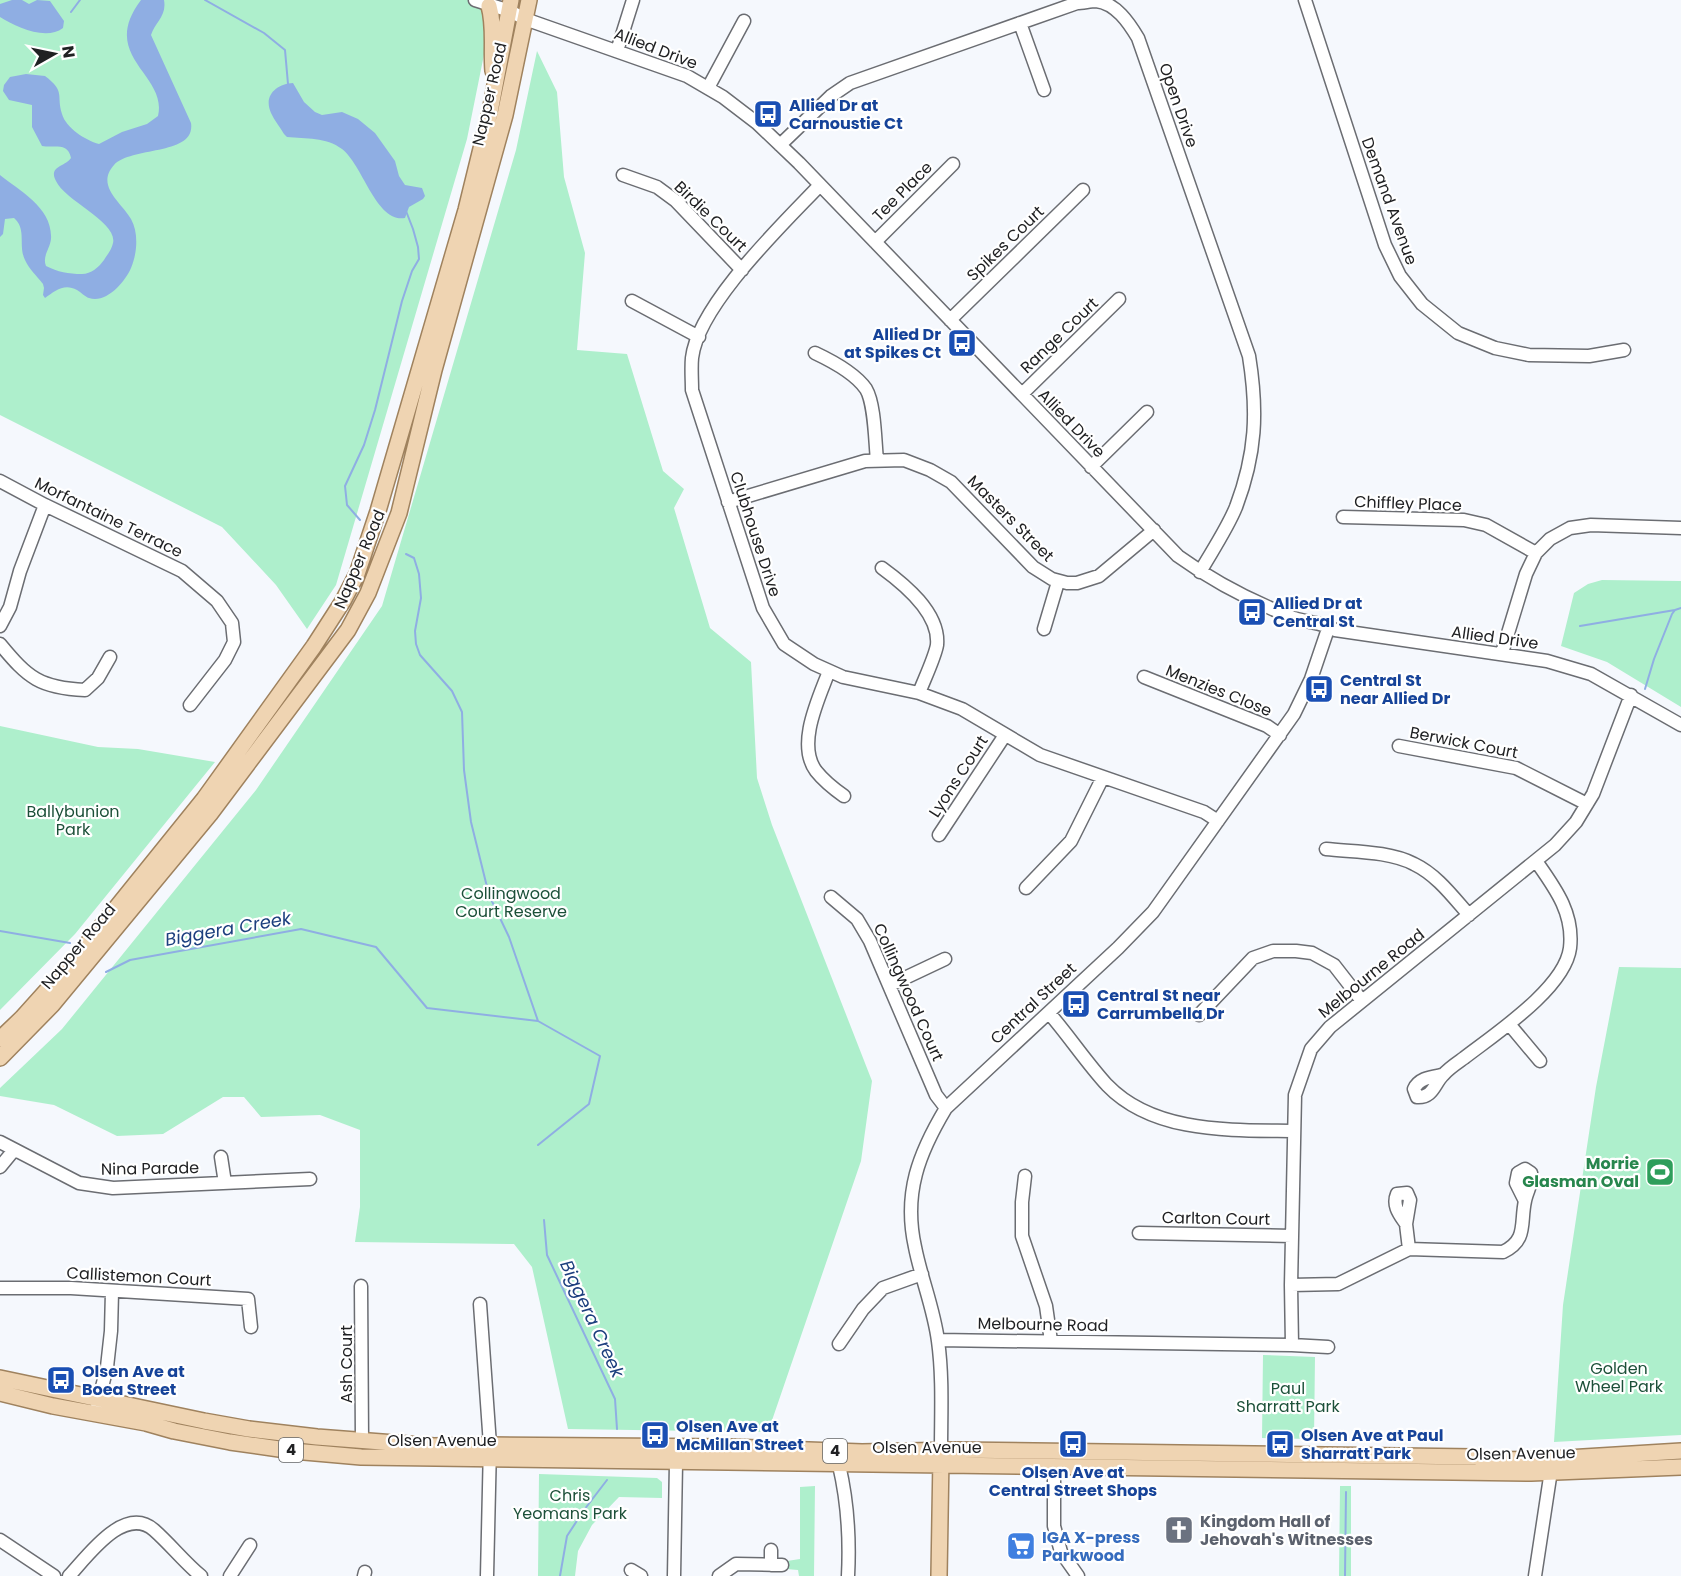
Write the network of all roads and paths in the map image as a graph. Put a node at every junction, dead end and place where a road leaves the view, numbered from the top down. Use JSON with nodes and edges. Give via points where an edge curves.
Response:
{"nodes":[{"id":1,"x":529,"y":0,"type":"edge"},
{"id":2,"x":633,"y":0,"type":"edge"},
{"id":3,"x":1305,"y":0,"type":"edge"},
{"id":4,"x":482,"y":3,"type":"edge"},
{"id":5,"x":510,"y":5,"type":"edge"},
{"id":6,"x":525,"y":19,"type":"junction"},
{"id":7,"x":744,"y":21,"type":"dead end"},
{"id":8,"x":1020,"y":23,"type":"junction"},
{"id":9,"x":617,"y":51,"type":"junction"},
{"id":10,"x":495,"y":88,"type":"junction"},
{"id":11,"x":708,"y":88,"type":"junction"},
{"id":12,"x":1044,"y":90,"type":"dead end"},
{"id":13,"x":780,"y":145,"type":"junction"},
{"id":14,"x":953,"y":164,"type":"dead end"},
{"id":15,"x":623,"y":175,"type":"dead end"},
{"id":16,"x":820,"y":184,"type":"junction"},
{"id":17,"x":1083,"y":190,"type":"dead end"},
{"id":18,"x":875,"y":242,"type":"junction"},
{"id":19,"x":742,"y":270,"type":"junction"},
{"id":20,"x":1119,"y":299,"type":"dead end"},
{"id":21,"x":632,"y":301,"type":"dead end"},
{"id":22,"x":950,"y":320,"type":"junction"},
{"id":23,"x":699,"y":337,"type":"junction"},
{"id":24,"x":1624,"y":350,"type":"dead end"},
{"id":25,"x":815,"y":353,"type":"dead end"},
{"id":26,"x":1022,"y":394,"type":"junction"},
{"id":27,"x":1147,"y":412,"type":"dead end"},
{"id":28,"x":877,"y":460,"type":"junction"},
{"id":29,"x":1091,"y":466,"type":"junction"},
{"id":30,"x":0,"y":481,"type":"edge"},
{"id":31,"x":728,"y":502,"type":"junction"},
{"id":32,"x":45,"y":506,"type":"junction"},
{"id":33,"x":1343,"y":517,"type":"dead end"},
{"id":34,"x":1681,"y":528,"type":"edge"},
{"id":35,"x":1154,"y":530,"type":"junction"},
{"id":36,"x":1536,"y":553,"type":"junction"},
{"id":37,"x":882,"y":568,"type":"dead end"},
{"id":38,"x":1200,"y":572,"type":"junction"},
{"id":39,"x":1058,"y":582,"type":"junction"},
{"id":40,"x":0,"y":626,"type":"edge"},
{"id":41,"x":1329,"y":626,"type":"junction"},
{"id":42,"x":1044,"y":629,"type":"dead end"},
{"id":43,"x":0,"y":644,"type":"edge"},
{"id":44,"x":1502,"y":654,"type":"junction"},
{"id":45,"x":110,"y":657,"type":"dead end"},
{"id":46,"x":829,"y":670,"type":"junction"},
{"id":47,"x":1144,"y":677,"type":"dead end"},
{"id":48,"x":919,"y":693,"type":"junction"},
{"id":49,"x":1631,"y":695,"type":"junction"},
{"id":50,"x":190,"y":705,"type":"dead end"},
{"id":51,"x":1681,"y":725,"type":"edge"},
{"id":52,"x":1005,"y":735,"type":"junction"},
{"id":53,"x":1280,"y":735,"type":"junction"},
{"id":54,"x":1399,"y":746,"type":"dead end"},
{"id":55,"x":1102,"y":777,"type":"junction"},
{"id":56,"x":844,"y":796,"type":"dead end"},
{"id":57,"x":1587,"y":804,"type":"junction"},
{"id":58,"x":1218,"y":821,"type":"junction"},
{"id":59,"x":939,"y":836,"type":"dead end"},
{"id":60,"x":1326,"y":849,"type":"dead end"},
{"id":61,"x":1536,"y":861,"type":"junction"},
{"id":62,"x":1026,"y":888,"type":"dead end"},
{"id":63,"x":831,"y":897,"type":"dead end"},
{"id":64,"x":1469,"y":915,"type":"junction"},
{"id":65,"x":945,"y":959,"type":"dead end"},
{"id":66,"x":890,"y":986,"type":"junction"},
{"id":67,"x":1362,"y":1001,"type":"junction"},
{"id":68,"x":1050,"y":1013,"type":"junction"},
{"id":69,"x":1199,"y":1015,"type":"dead end"},
{"id":70,"x":1509,"y":1023,"type":"junction"},
{"id":71,"x":0,"y":1039,"type":"edge"},
{"id":72,"x":0,"y":1058,"type":"edge"},
{"id":73,"x":1540,"y":1061,"type":"dead end"},
{"id":74,"x":1442,"y":1075,"type":"dead end"},
{"id":75,"x":946,"y":1108,"type":"junction"},
{"id":76,"x":1294,"y":1131,"type":"junction"},
{"id":77,"x":0,"y":1142,"type":"edge"},
{"id":78,"x":14,"y":1150,"type":"junction"},
{"id":79,"x":221,"y":1157,"type":"dead end"},
{"id":80,"x":0,"y":1167,"type":"edge"},
{"id":81,"x":1025,"y":1176,"type":"dead end"},
{"id":82,"x":310,"y":1179,"type":"dead end"},
{"id":83,"x":225,"y":1183,"type":"junction"},
{"id":84,"x":1525,"y":1201,"type":"dead end"},
{"id":85,"x":1406,"y":1224,"type":"dead end"},
{"id":86,"x":1139,"y":1233,"type":"dead end"},
{"id":87,"x":1292,"y":1236,"type":"junction"},
{"id":88,"x":1409,"y":1249,"type":"junction"},
{"id":89,"x":922,"y":1274,"type":"junction"},
{"id":90,"x":1291,"y":1285,"type":"junction"},
{"id":91,"x":362,"y":1286,"type":"dead end"},
{"id":92,"x":0,"y":1288,"type":"edge"},
{"id":93,"x":112,"y":1292,"type":"junction"},
{"id":94,"x":480,"y":1304,"type":"dead end"},
{"id":95,"x":251,"y":1327,"type":"dead end"},
{"id":96,"x":938,"y":1340,"type":"junction"},
{"id":97,"x":1051,"y":1341,"type":"junction"},
{"id":98,"x":839,"y":1344,"type":"dead end"},
{"id":99,"x":1292,"y":1345,"type":"junction"},
{"id":100,"x":1328,"y":1347,"type":"dead end"},
{"id":101,"x":0,"y":1378,"type":"edge"},
{"id":102,"x":0,"y":1393,"type":"edge"},
{"id":103,"x":98,"y":1399,"type":"junction"},
{"id":104,"x":96,"y":1414,"type":"junction"},
{"id":105,"x":362,"y":1441,"type":"junction"},
{"id":106,"x":489,"y":1452,"type":"junction"},
{"id":107,"x":1681,"y":1452,"type":"edge"},
{"id":108,"x":941,"y":1458,"type":"junction"},
{"id":109,"x":676,"y":1463,"type":"junction"},
{"id":110,"x":839,"y":1465,"type":"junction"},
{"id":111,"x":911,"y":1465,"type":"junction"},
{"id":112,"x":1552,"y":1466,"type":"junction"},
{"id":113,"x":1054,"y":1467,"type":"junction"},
{"id":114,"x":1681,"y":1467,"type":"edge"},
{"id":115,"x":939,"y":1505,"type":"junction"},
{"id":116,"x":0,"y":1540,"type":"edge"},
{"id":117,"x":250,"y":1545,"type":"dead end"},
{"id":118,"x":771,"y":1550,"type":"dead end"},
{"id":119,"x":54,"y":1576,"type":"edge"},
{"id":120,"x":69,"y":1576,"type":"edge"},
{"id":121,"x":201,"y":1576,"type":"edge"},
{"id":122,"x":230,"y":1576,"type":"edge"},
{"id":123,"x":487,"y":1576,"type":"edge"},
{"id":124,"x":674,"y":1576,"type":"edge"},
{"id":125,"x":719,"y":1576,"type":"edge"},
{"id":126,"x":848,"y":1576,"type":"edge"},
{"id":127,"x":939,"y":1576,"type":"edge"},
{"id":128,"x":1078,"y":1576,"type":"edge"},
{"id":129,"x":1535,"y":1576,"type":"edge"}],
"edges":[{"from":1,"to":6,"type":"main road","name":"Napper Road"},
{"from":2,"to":9,"type":"street"},
{"from":3,"to":24,"type":"street","name":"Demand Avenue","via":[[1385,245],[1400,276],[1422,304],[1458,333],[1495,348],[1528,355],[1578,356]]},
{"from":4,"to":5,"type":"street","name":"Allied Drive"},
{"from":4,"to":10,"type":"main road","via":[[493,24]]},
{"from":5,"to":6,"type":"street","name":"Allied Drive"},
{"from":5,"to":10,"type":"main road","name":"Napper Road"},
{"from":6,"to":9,"type":"street","name":"Allied Drive"},
{"from":6,"to":72,"type":"main road","name":"Napper Road","via":[[505,115],[439,349],[394,529],[368,593],[348,630],[210,814],[52,1005]]},
{"from":7,"to":11,"type":"street"},
{"from":8,"to":12,"type":"street"},
{"from":8,"to":13,"type":"street","name":"Open Drive","via":[[850,83]]},
{"from":8,"to":38,"type":"street","name":"Open Drive","via":[[1077,3],[1098,1],[1128,21],[1138,38],[1249,356],[1255,391],[1255,427],[1248,466],[1235,509]]},
{"from":9,"to":11,"type":"street","name":"Allied Drive","via":[[687,76]]},
{"from":10,"to":71,"type":"main road","name":"Napper Road","via":[[466,210],[378,511],[357,574],[343,601],[204,799],[75,959]]},
{"from":11,"to":13,"type":"street","name":"Allied Drive"},
{"from":13,"to":16,"type":"street","name":"Allied Drive"},
{"from":14,"to":18,"type":"street","name":"Tee Place"},
{"from":15,"to":19,"type":"street","name":"Birdie Court","via":[[657,187],[676,201]]},
{"from":16,"to":18,"type":"street","name":"Allied Drive"},
{"from":16,"to":19,"type":"street","name":"Clubhouse Drive"},
{"from":17,"to":22,"type":"street","name":"Spikes Court"},
{"from":18,"to":22,"type":"street","name":"Allied Drive"},
{"from":19,"to":23,"type":"street","name":"Clubhouse Drive","via":[[705,320]]},
{"from":20,"to":26,"type":"street","name":"Range Court"},
{"from":21,"to":23,"type":"street"},
{"from":22,"to":26,"type":"street","name":"Allied Drive"},
{"from":23,"to":31,"type":"street","name":"Clubhouse Drive","via":[[692,356],[692,390]]},
{"from":25,"to":28,"type":"street","via":[[852,375],[866,390]]},
{"from":26,"to":29,"type":"street","name":"Allied Drive"},
{"from":27,"to":29,"type":"street"},
{"from":28,"to":31,"type":"street","name":"Masters Street"},
{"from":28,"to":39,"type":"street","name":"Masters Street","via":[[904,460],[951,482],[1033,567]]},
{"from":29,"to":35,"type":"street","name":"Allied Drive"},
{"from":30,"to":32,"type":"street","name":"Morfantaine Terrace"},
{"from":31,"to":46,"type":"street","name":"Clubhouse Drive","via":[[763,608],[784,644]]},
{"from":32,"to":40,"type":"street"},
{"from":32,"to":50,"type":"street","name":"Morfantaine Terrace","via":[[182,571],[217,601],[232,623],[234,642]]},
{"from":33,"to":36,"type":"street","name":"Chiffley Place","via":[[1464,520],[1486,525]]},
{"from":34,"to":36,"type":"street","via":[[1570,528],[1550,538]]},
{"from":35,"to":38,"type":"street","name":"Allied Drive","via":[[1178,556]]},
{"from":35,"to":39,"type":"street","name":"Masters Street","via":[[1099,576],[1077,583]]},
{"from":36,"to":44,"type":"street"},
{"from":37,"to":48,"type":"street","via":[[909,588],[933,624],[937,644]]},
{"from":38,"to":41,"type":"street","name":"Allied Drive","via":[[1265,606]]},
{"from":39,"to":42,"type":"street"},
{"from":41,"to":44,"type":"street","name":"Allied Drive","via":[[1381,638]]},
{"from":41,"to":53,"type":"street","name":"Central Street","via":[[1303,698]]},
{"from":43,"to":45,"type":"street","via":[[40,683],[64,689],[85,690],[98,678]]},
{"from":44,"to":49,"type":"street","name":"Allied Drive","via":[[1548,661],[1591,674]]},
{"from":46,"to":48,"type":"street","name":"Clubhouse Drive","via":[[843,677]]},
{"from":46,"to":56,"type":"street","via":[[807,746],[814,769]]},
{"from":47,"to":53,"type":"street","name":"Menzies Close","via":[[1267,726]]},
{"from":48,"to":52,"type":"street","name":"Clubhouse Drive","via":[[962,710]]},
{"from":49,"to":51,"type":"street","name":"Allied Drive"},
{"from":49,"to":57,"type":"street","name":"Melbourne Road"},
{"from":52,"to":55,"type":"street","name":"Clubhouse Drive","via":[[1040,754]]},
{"from":52,"to":59,"type":"street","name":"Lyons Court"},
{"from":53,"to":58,"type":"street","name":"Central Street"},
{"from":54,"to":57,"type":"street","name":"Berwick Court","via":[[1516,768]]},
{"from":55,"to":58,"type":"street","name":"Clubhouse Drive","via":[[1204,812]]},
{"from":55,"to":62,"type":"street","via":[[1071,841]]},
{"from":57,"to":61,"type":"street","name":"Melbourne Road","via":[[1556,846]]},
{"from":58,"to":68,"type":"street","name":"Central Street","via":[[1153,912]]},
{"from":60,"to":64,"type":"street","via":[[1391,857],[1414,864],[1439,881]]},
{"from":61,"to":64,"type":"street","name":"Melbourne Road"},
{"from":61,"to":70,"type":"street","via":[[1562,899],[1569,921],[1570,949],[1562,971],[1545,992]]},
{"from":63,"to":66,"type":"street","name":"Collingwood Court","via":[[857,919]]},
{"from":64,"to":67,"type":"street","name":"Melbourne Road"},
{"from":65,"to":66,"type":"street"},
{"from":66,"to":75,"type":"street","name":"Collingwood Court","via":[[936,1095]]},
{"from":67,"to":69,"type":"street","via":[[1334,965],[1312,953],[1273,951],[1253,958]]},
{"from":67,"to":76,"type":"street","name":"Melbourne Road","via":[[1311,1049],[1295,1095]]},
{"from":68,"to":75,"type":"street","name":"Central Street"},
{"from":68,"to":76,"type":"street","via":[[1108,1086],[1153,1115],[1215,1130]]},
{"from":70,"to":73,"type":"street"},
{"from":70,"to":74,"type":"street"},
{"from":75,"to":89,"type":"street","name":"Central Street","via":[[922,1152],[912,1191],[912,1227]]},
{"from":76,"to":87,"type":"street","name":"Melbourne Road"},
{"from":77,"to":78,"type":"street","name":"Nina Parade"},
{"from":78,"to":80,"type":"street"},
{"from":78,"to":83,"type":"street","name":"Nina Parade","via":[[79,1183],[113,1188]]},
{"from":79,"to":83,"type":"street"},
{"from":81,"to":97,"type":"street","via":[[1022,1236],[1046,1306]]},
{"from":82,"to":83,"type":"street","name":"Nina Parade"},
{"from":84,"to":88,"type":"street","via":[[1522,1231],[1516,1244],[1503,1252]]},
{"from":85,"to":88,"type":"street"},
{"from":86,"to":87,"type":"street","name":"Carlton Court"},
{"from":87,"to":90,"type":"street","name":"Melbourne Road"},
{"from":88,"to":90,"type":"street","via":[[1338,1284]]},
{"from":89,"to":96,"type":"street","name":"Central Street"},
{"from":89,"to":98,"type":"street","via":[[883,1288]]},
{"from":90,"to":99,"type":"street","name":"Melbourne Road"},
{"from":91,"to":105,"type":"street","name":"Ash Court"},
{"from":92,"to":93,"type":"street","name":"Callistemon Court"},
{"from":93,"to":95,"type":"street","name":"Callistemon Court","via":[[248,1299]]},
{"from":93,"to":103,"type":"street","via":[[110,1340]]},
{"from":94,"to":106,"type":"street"},
{"from":96,"to":97,"type":"street","name":"Melbourne Road"},
{"from":96,"to":108,"type":"street","name":"Central Street"},
{"from":97,"to":99,"type":"street","name":"Melbourne Road"},
{"from":99,"to":100,"type":"street","name":"Melbourne Road"},
{"from":101,"to":103,"type":"main road","name":"Olsen Avenue","number":"4"},
{"from":102,"to":104,"type":"main road","name":"Olsen Avenue","number":"4"},
{"from":103,"to":104,"type":"street"},
{"from":103,"to":105,"type":"main road","name":"Olsen Avenue","number":"4","via":[[238,1427]]},
{"from":104,"to":106,"type":"main road","name":"Olsen Avenue","number":"4","via":[[213,1439],[305,1452],[370,1458]]},
{"from":105,"to":106,"type":"main road","name":"Olsen Avenue","number":"4"},
{"from":106,"to":108,"type":"main road","name":"Olsen Avenue","number":"4","via":[[730,1447]]},
{"from":106,"to":109,"type":"main road","name":"Olsen Avenue","number":"4","via":[[547,1459]]},
{"from":106,"to":123,"type":"street"},
{"from":107,"to":112,"type":"main road","name":"Olsen Avenue","number":"4"},
{"from":108,"to":111,"type":"main road","name":"Olsen Avenue","number":"4"},
{"from":108,"to":112,"type":"main road","name":"Olsen Avenue","number":"4"},
{"from":108,"to":113,"type":"main road","name":"Olsen Avenue","number":"4"},
{"from":108,"to":115,"type":"main road","name":"Central Street"},
{"from":109,"to":110,"type":"main road","name":"Olsen Avenue","number":"4"},
{"from":109,"to":124,"type":"street"},
{"from":110,"to":111,"type":"main road","name":"Olsen Avenue","number":"4"},
{"from":110,"to":126,"type":"street","via":[[850,1534]]},
{"from":111,"to":115,"type":"main road","via":[[930,1480]]},
{"from":112,"to":113,"type":"main road","name":"Olsen Avenue","number":"4"},
{"from":112,"to":114,"type":"main road","name":"Olsen Avenue","number":"4"},
{"from":112,"to":129,"type":"street"},
{"from":113,"to":128,"type":"street","via":[[1054,1526],[1061,1552]]},
{"from":115,"to":127,"type":"main road","name":"Central Street"},
{"from":116,"to":119,"type":"street"},
{"from":117,"to":122,"type":"street"},
{"from":118,"to":125,"type":"street","via":[[777,1565],[736,1564]]},
{"from":120,"to":121,"type":"street","via":[[112,1531],[137,1524],[152,1528]]}]}
